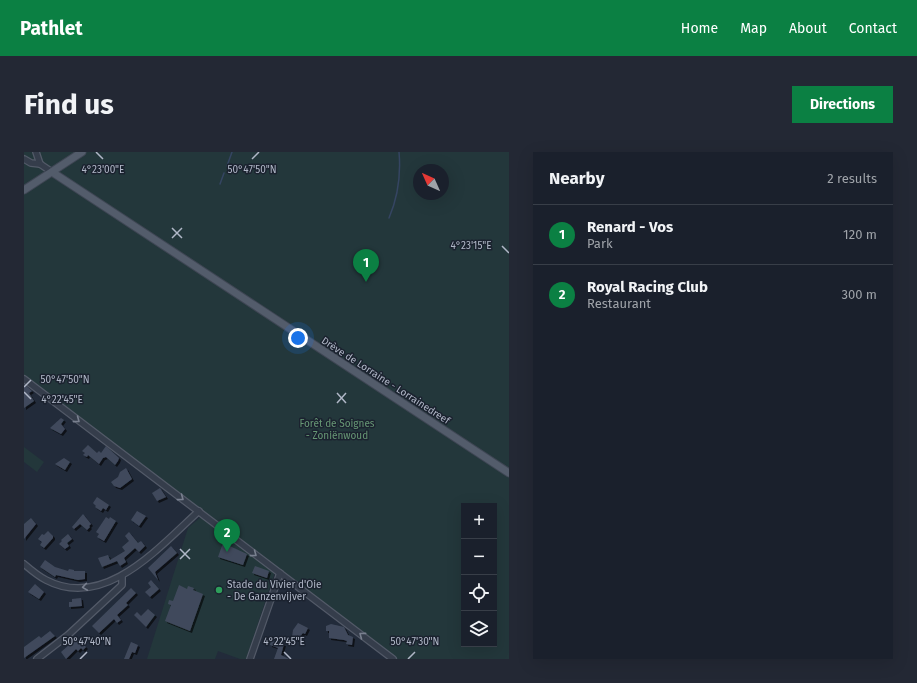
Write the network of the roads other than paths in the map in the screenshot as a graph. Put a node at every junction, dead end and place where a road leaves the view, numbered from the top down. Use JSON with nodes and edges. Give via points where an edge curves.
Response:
{"nodes":[{"id":1,"x":36,"y":152,"type":"edge"},
{"id":2,"x":82,"y":152,"type":"edge"},
{"id":3,"x":24,"y":159,"type":"edge"},
{"id":4,"x":40,"y":164,"type":"junction"},
{"id":5,"x":52,"y":172,"type":"junction"},
{"id":6,"x":24,"y":190,"type":"edge"},
{"id":7,"x":24,"y":379,"type":"edge"},
{"id":8,"x":509,"y":473,"type":"edge"},
{"id":9,"x":200,"y":512,"type":"junction"},
{"id":10,"x":24,"y":564,"type":"edge"},
{"id":11,"x":280,"y":573,"type":"junction"},
{"id":12,"x":122,"y":576,"type":"junction"},
{"id":13,"x":37,"y":659,"type":"edge"},
{"id":14,"x":250,"y":659,"type":"edge"},
{"id":15,"x":393,"y":659,"type":"edge"}],
"edges":[{"from":1,"to":4,"type":"street"},
{"from":2,"to":5,"type":"main road"},
{"from":3,"to":4,"type":"street","via":[[30,163]]},
{"from":4,"to":5,"type":"street"},
{"from":5,"to":6,"type":"main road"},
{"from":5,"to":8,"type":"main road","name":"Drève de Lorraine - Lorrainedreef"},
{"from":7,"to":9,"type":"street","one_way":true},
{"from":9,"to":11,"type":"street","one_way":true},
{"from":9,"to":12,"type":"street","via":[[135,568]]},
{"from":12,"to":10,"type":"street","one_way":true,"via":[[91,586],[67,587],[46,580]]},
{"from":11,"to":14,"type":"street"},
{"from":15,"to":11,"type":"street","one_way":true},
{"from":12,"to":13,"type":"street","via":[[122,585],[68,635]]}]}
